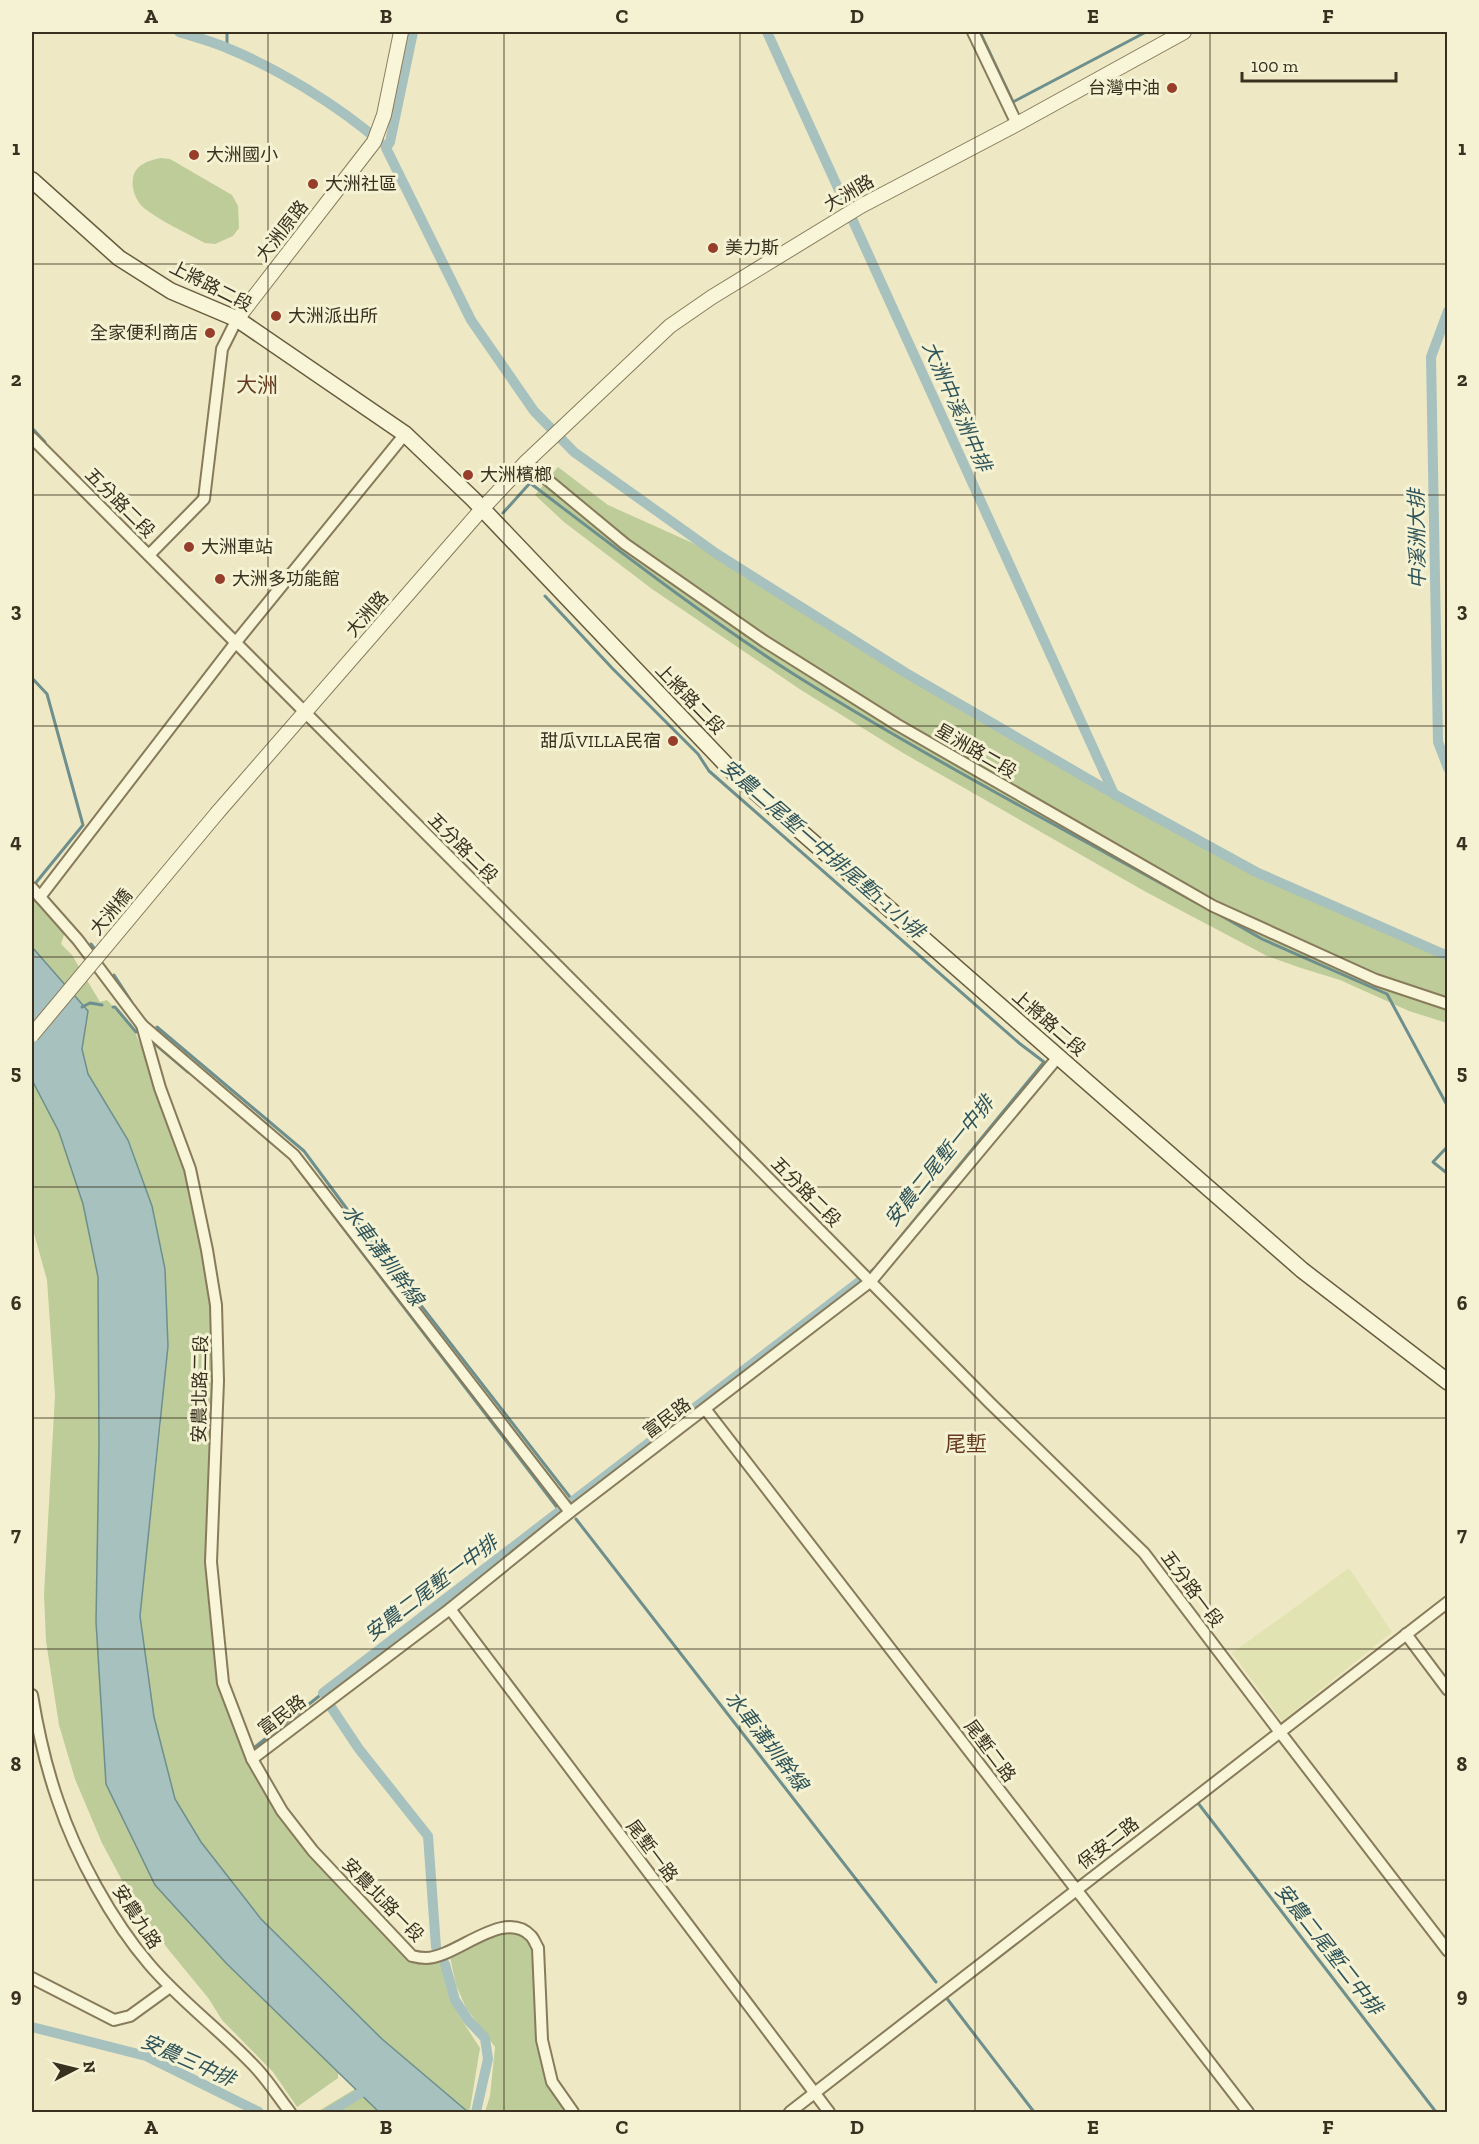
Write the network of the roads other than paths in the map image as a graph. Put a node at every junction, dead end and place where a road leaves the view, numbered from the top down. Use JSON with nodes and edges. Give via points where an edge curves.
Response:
{"nodes":[{"id":1,"x":401,"y":32,"type":"edge"},
{"id":2,"x":973,"y":32,"type":"edge"},
{"id":3,"x":1184,"y":32,"type":"edge"},
{"id":4,"x":1017,"y":124,"type":"junction"},
{"id":5,"x":32,"y":180,"type":"edge"},
{"id":6,"x":237,"y":319,"type":"junction"},
{"id":7,"x":405,"y":434,"type":"junction"},
{"id":8,"x":32,"y":438,"type":"edge"},
{"id":9,"x":526,"y":462,"type":"junction"},
{"id":10,"x":482,"y":509,"type":"junction"},
{"id":11,"x":149,"y":555,"type":"junction"},
{"id":12,"x":236,"y":642,"type":"junction"},
{"id":13,"x":305,"y":713,"type":"junction"},
{"id":14,"x":218,"y":812,"type":"joint"},
{"id":15,"x":32,"y":888,"type":"edge"},
{"id":16,"x":40,"y":897,"type":"junction"},
{"id":17,"x":1448,"y":1004,"type":"edge"},
{"id":18,"x":142,"y":1025,"type":"junction"},
{"id":19,"x":32,"y":1035,"type":"edge"},
{"id":20,"x":1058,"y":1057,"type":"junction"},
{"id":21,"x":871,"y":1281,"type":"junction"},
{"id":22,"x":1448,"y":1382,"type":"edge"},
{"id":23,"x":706,"y":1410,"type":"junction"},
{"id":24,"x":570,"y":1512,"type":"junction"},
{"id":25,"x":1448,"y":1602,"type":"edge"},
{"id":26,"x":450,"y":1609,"type":"junction"},
{"id":27,"x":1406,"y":1634,"type":"junction"},
{"id":28,"x":1448,"y":1690,"type":"edge"},
{"id":29,"x":32,"y":1695,"type":"edge"},
{"id":30,"x":1279,"y":1731,"type":"junction"},
{"id":31,"x":252,"y":1758,"type":"junction"},
{"id":32,"x":1076,"y":1889,"type":"junction"},
{"id":33,"x":1448,"y":1951,"type":"edge"},
{"id":34,"x":32,"y":1978,"type":"edge"},
{"id":35,"x":170,"y":1987,"type":"junction"},
{"id":36,"x":815,"y":2094,"type":"junction"},
{"id":37,"x":289,"y":2110,"type":"edge"},
{"id":38,"x":573,"y":2112,"type":"edge"},
{"id":39,"x":790,"y":2112,"type":"edge"},
{"id":40,"x":829,"y":2112,"type":"edge"},
{"id":41,"x":1248,"y":2112,"type":"edge"}],
"edges":[{"from":1,"to":6,"type":"street","name":"大洲原路","via":[[382,122],[374,142]]},
{"from":2,"to":4,"type":"street"},
{"from":3,"to":4,"type":"street","name":"大洲路"},
{"from":4,"to":9,"type":"street","name":"大洲路","via":[[861,206],[712,297],[670,326]]},
{"from":5,"to":6,"type":"main road","name":"上將路二段","via":[[119,258],[171,291]]},
{"from":6,"to":7,"type":"main road","name":"上將路二段"},
{"from":6,"to":11,"type":"street","via":[[222,349],[204,499]]},
{"from":7,"to":10,"type":"main road","name":"上將路二段"},
{"from":7,"to":12,"type":"street"},
{"from":8,"to":11,"type":"street","name":"五分路二段"},
{"from":9,"to":10,"type":"street","name":"大洲路"},
{"from":9,"to":17,"type":"street","name":"星洲路二段","via":[[625,544],[764,641],[896,724],[1213,906],[1376,980]]},
{"from":10,"to":13,"type":"street","name":"大洲路"},
{"from":10,"to":20,"type":"main road","name":"上將路二段","via":[[735,774]]},
{"from":11,"to":12,"type":"street","name":"五分路二段"},
{"from":12,"to":13,"type":"street","name":"五分路二段"},
{"from":12,"to":16,"type":"street"},
{"from":13,"to":14,"type":"street","name":"大洲路"},
{"from":13,"to":21,"type":"street","name":"五分路二段"},
{"from":14,"to":19,"type":"street","name":"大洲橋","bridge":true},
{"from":15,"to":16,"type":"street"},
{"from":16,"to":18,"type":"street"},
{"from":18,"to":24,"type":"street","via":[[294,1155]]},
{"from":18,"to":31,"type":"street","name":"安農北路二段","via":[[190,1169],[216,1305],[218,1381],[211,1562],[223,1683]]},
{"from":20,"to":21,"type":"street","name":"富民路"},
{"from":20,"to":22,"type":"main road","name":"上將路二段","via":[[1302,1269]]},
{"from":21,"to":23,"type":"street","name":"富民路"},
{"from":21,"to":30,"type":"street","name":"五分路一段","via":[[1144,1553]]},
{"from":23,"to":24,"type":"street","name":"富民路"},
{"from":23,"to":32,"type":"street","name":"尾塹二路"},
{"from":24,"to":26,"type":"street","name":"富民路"},
{"from":25,"to":27,"type":"street","name":"保安二路"},
{"from":26,"to":31,"type":"street","name":"富民路"},
{"from":26,"to":36,"type":"street","name":"尾塹一路"},
{"from":27,"to":28,"type":"street"},
{"from":27,"to":30,"type":"street","name":"保安二路"},
{"from":29,"to":35,"type":"street","name":"安農九路","via":[[58,1802],[83,1861],[115,1916]]},
{"from":30,"to":32,"type":"street","name":"保安二路"},
{"from":30,"to":33,"type":"street","name":"五分路一段"},
{"from":31,"to":38,"type":"street","name":"安農北路一段","via":[[282,1811],[314,1851],[412,1956],[427,1958],[445,1953],[489,1931],[514,1927],[531,1935],[538,1948],[542,2040],[549,2071]]},
{"from":32,"to":36,"type":"street","name":"保安二路"},
{"from":32,"to":41,"type":"street","name":"尾塹二路"},
{"from":34,"to":35,"type":"street","via":[[114,2020],[130,2016]]},
{"from":35,"to":37,"type":"street","name":"安農九路","via":[[258,2069]]},
{"from":36,"to":39,"type":"street","name":"保安二路"},
{"from":36,"to":40,"type":"street","name":"尾塹一路"}]}
